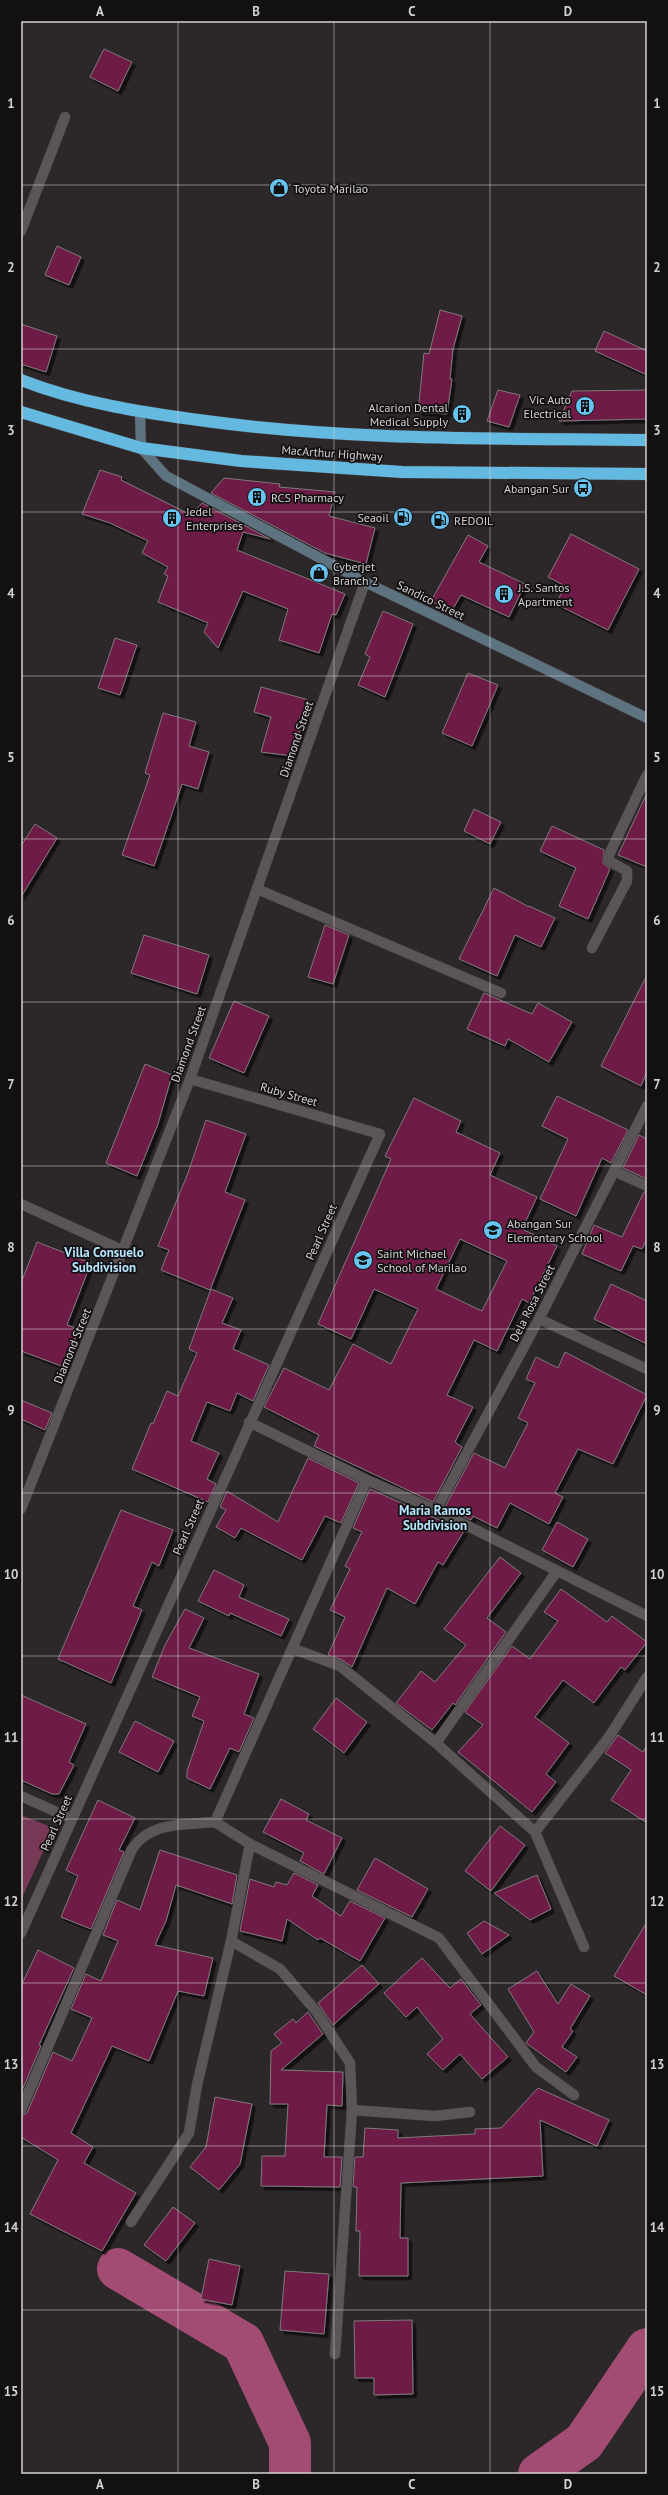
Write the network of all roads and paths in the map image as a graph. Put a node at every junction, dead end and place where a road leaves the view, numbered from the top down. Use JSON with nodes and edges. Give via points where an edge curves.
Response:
{"nodes":[{"id":1,"x":65,"y":117,"type":"dead end"},
{"id":2,"x":21,"y":231,"type":"edge"},
{"id":3,"x":21,"y":380,"type":"edge"},
{"id":4,"x":21,"y":412,"type":"edge"},
{"id":5,"x":140,"y":413,"type":"junction"},
{"id":6,"x":647,"y":440,"type":"edge"},
{"id":7,"x":141,"y":448,"type":"junction"},
{"id":8,"x":647,"y":474,"type":"edge"},
{"id":9,"x":365,"y":582,"type":"junction"},
{"id":10,"x":647,"y":718,"type":"edge"},
{"id":11,"x":647,"y":775,"type":"edge"},
{"id":12,"x":257,"y":889,"type":"junction"},
{"id":13,"x":592,"y":948,"type":"dead end"},
{"id":14,"x":502,"y":993,"type":"dead end"},
{"id":15,"x":190,"y":1080,"type":"junction"},
{"id":16,"x":647,"y":1106,"type":"edge"},
{"id":17,"x":380,"y":1134,"type":"joint"},
{"id":18,"x":614,"y":1171,"type":"junction"},
{"id":19,"x":647,"y":1186,"type":"edge"},
{"id":20,"x":21,"y":1204,"type":"edge"},
{"id":21,"x":124,"y":1251,"type":"junction"},
{"id":22,"x":539,"y":1319,"type":"junction"},
{"id":23,"x":647,"y":1369,"type":"edge"},
{"id":24,"x":249,"y":1422,"type":"junction"},
{"id":25,"x":367,"y":1480,"type":"junction"},
{"id":26,"x":21,"y":1509,"type":"edge"},
{"id":27,"x":436,"y":1510,"type":"junction"},
{"id":28,"x":557,"y":1571,"type":"junction"},
{"id":29,"x":647,"y":1616,"type":"edge"},
{"id":30,"x":294,"y":1649,"type":"junction"},
{"id":31,"x":647,"y":1677,"type":"edge"},
{"id":32,"x":436,"y":1744,"type":"junction"},
{"id":33,"x":21,"y":1796,"type":"edge"},
{"id":34,"x":72,"y":1819,"type":"junction"},
{"id":35,"x":215,"y":1822,"type":"junction"},
{"id":36,"x":535,"y":1832,"type":"junction"},
{"id":37,"x":250,"y":1844,"type":"junction"},
{"id":38,"x":21,"y":1932,"type":"edge"},
{"id":39,"x":231,"y":1940,"type":"junction"},
{"id":40,"x":584,"y":1947,"type":"dead end"},
{"id":41,"x":574,"y":2095,"type":"dead end"},
{"id":42,"x":21,"y":2110,"type":"edge"},
{"id":43,"x":352,"y":2110,"type":"junction"},
{"id":44,"x":470,"y":2112,"type":"dead end"},
{"id":45,"x":131,"y":2222,"type":"dead end"},
{"id":46,"x":335,"y":2354,"type":"dead end"}],
"edges":[{"from":1,"to":2,"type":"street"},
{"from":3,"to":5,"type":"highway","name":"MacArthur Highway"},
{"from":4,"to":7,"type":"highway","name":"MacArthur Highway"},
{"from":5,"to":6,"type":"highway","name":"MacArthur Highway","via":[[242,426],[374,436]]},
{"from":5,"to":7,"type":"main road"},
{"from":7,"to":8,"type":"highway","name":"MacArthur Highway","via":[[241,461],[402,472]]},
{"from":7,"to":9,"type":"main road","name":"Sandico Street","via":[[166,476]]},
{"from":9,"to":10,"type":"main road","name":"Sandico Street"},
{"from":9,"to":12,"type":"street","name":"Diamond Street"},
{"from":11,"to":13,"type":"street","via":[[608,857],[609,861],[626,871],[627,881]]},
{"from":12,"to":14,"type":"street"},
{"from":12,"to":15,"type":"street","name":"Diamond Street"},
{"from":15,"to":17,"type":"street","name":"Ruby Street"},
{"from":15,"to":21,"type":"street","name":"Diamond Street"},
{"from":16,"to":18,"type":"street","name":"Dela Rosa Street"},
{"from":17,"to":24,"type":"street","name":"Pearl Street"},
{"from":18,"to":19,"type":"street"},
{"from":18,"to":22,"type":"street","name":"Dela Rosa Street"},
{"from":20,"to":21,"type":"street"},
{"from":21,"to":26,"type":"street","name":"Diamond Street"},
{"from":22,"to":23,"type":"street"},
{"from":22,"to":27,"type":"street","name":"Dela Rosa Street"},
{"from":24,"to":25,"type":"street"},
{"from":24,"to":34,"type":"street","name":"Pearl Street"},
{"from":25,"to":27,"type":"street"},
{"from":25,"to":30,"type":"street"},
{"from":27,"to":28,"type":"street"},
{"from":28,"to":29,"type":"street"},
{"from":28,"to":32,"type":"street"},
{"from":30,"to":32,"type":"street","via":[[340,1666]]},
{"from":30,"to":35,"type":"street"},
{"from":31,"to":36,"type":"street","via":[[610,1737]]},
{"from":32,"to":36,"type":"street"},
{"from":33,"to":34,"type":"street"},
{"from":34,"to":38,"type":"street","name":"Pearl Street"},
{"from":35,"to":37,"type":"street"},
{"from":35,"to":42,"type":"street","via":[[160,1828],[148,1832],[132,1849]]},
{"from":36,"to":40,"type":"street"},
{"from":37,"to":39,"type":"street"},
{"from":37,"to":41,"type":"street","via":[[439,1938],[536,2067]]},
{"from":39,"to":43,"type":"street","via":[[280,1969],[316,2011],[350,2063]]},
{"from":39,"to":45,"type":"street","via":[[197,2085],[189,2133]]},
{"from":43,"to":44,"type":"street","via":[[435,2116]]},
{"from":43,"to":46,"type":"street"}]}
